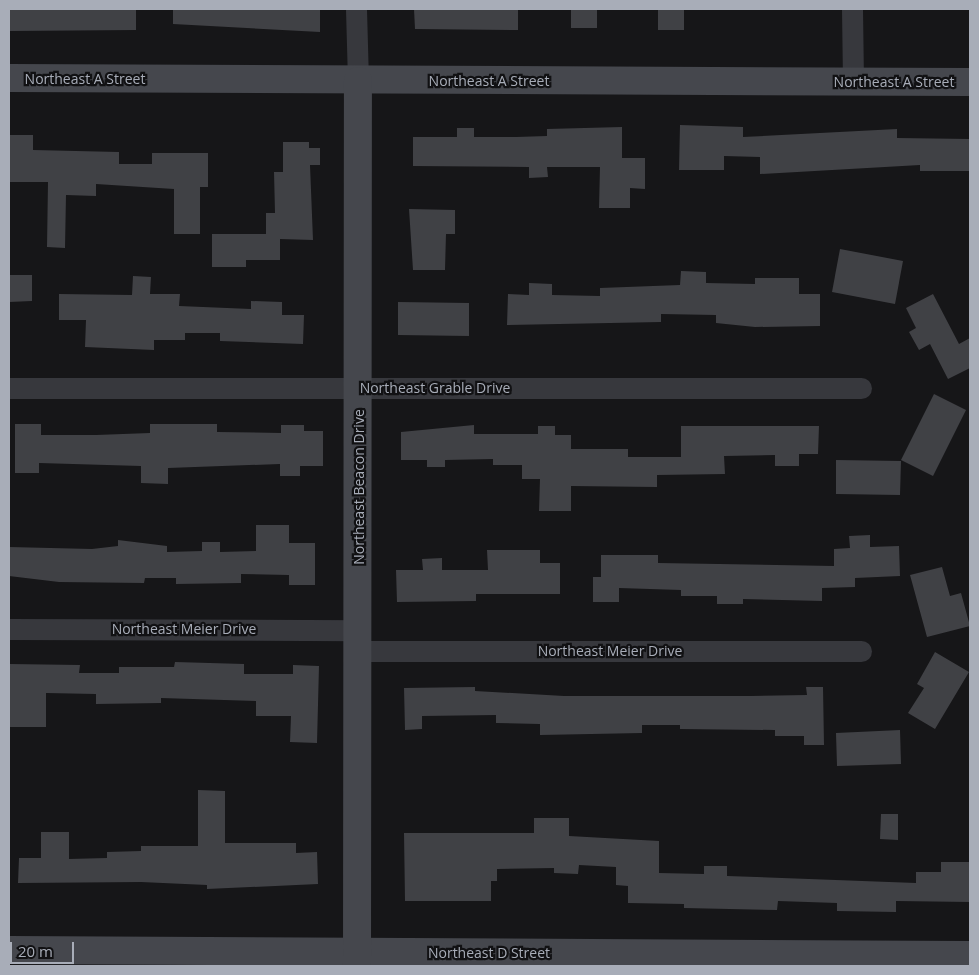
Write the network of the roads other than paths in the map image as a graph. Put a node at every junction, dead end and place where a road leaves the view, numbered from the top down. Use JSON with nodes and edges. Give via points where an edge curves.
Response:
{"nodes":[{"id":1,"x":356,"y":9,"type":"edge"},
{"id":2,"x":852,"y":9,"type":"edge"},
{"id":3,"x":9,"y":78,"type":"edge"},
{"id":4,"x":358,"y":81,"type":"junction"},
{"id":5,"x":853,"y":82,"type":"junction"},
{"id":6,"x":970,"y":82,"type":"edge"},
{"id":7,"x":9,"y":388,"type":"edge"},
{"id":8,"x":359,"y":388,"type":"junction"},
{"id":9,"x":862,"y":388,"type":"dead end"},
{"id":10,"x":9,"y":629,"type":"edge"},
{"id":11,"x":358,"y":640,"type":"junction"},
{"id":12,"x":861,"y":651,"type":"dead end"},
{"id":13,"x":9,"y":950,"type":"edge"},
{"id":14,"x":970,"y":955,"type":"edge"},
{"id":15,"x":357,"y":960,"type":"edge"},
{"id":16,"x":603,"y":960,"type":"edge"}],
"edges":[{"from":1,"to":4,"type":"street","name":"Northeast Beacon Drive"},
{"from":2,"to":5,"type":"street"},
{"from":3,"to":4,"type":"street","name":"Northeast A Street"},
{"from":4,"to":5,"type":"street","name":"Northeast A Street"},
{"from":4,"to":8,"type":"street","name":"Northeast Beacon Drive"},
{"from":5,"to":6,"type":"street","name":"Northeast A Street"},
{"from":7,"to":8,"type":"street","name":"Northeast Grable Drive"},
{"from":8,"to":9,"type":"street","name":"Northeast Grable Drive"},
{"from":8,"to":11,"type":"street","name":"Northeast Beacon Drive"},
{"from":10,"to":11,"type":"street","name":"Northeast Meier Drive"},
{"from":11,"to":12,"type":"street","name":"Northeast Meier Drive"},
{"from":11,"to":15,"type":"street","name":"Northeast Beacon Drive"},
{"from":13,"to":15,"type":"street","name":"Northeast D Street"},
{"from":14,"to":16,"type":"street","name":"Northeast D Street"},
{"from":15,"to":16,"type":"street","name":"Northeast D Street"}]}
